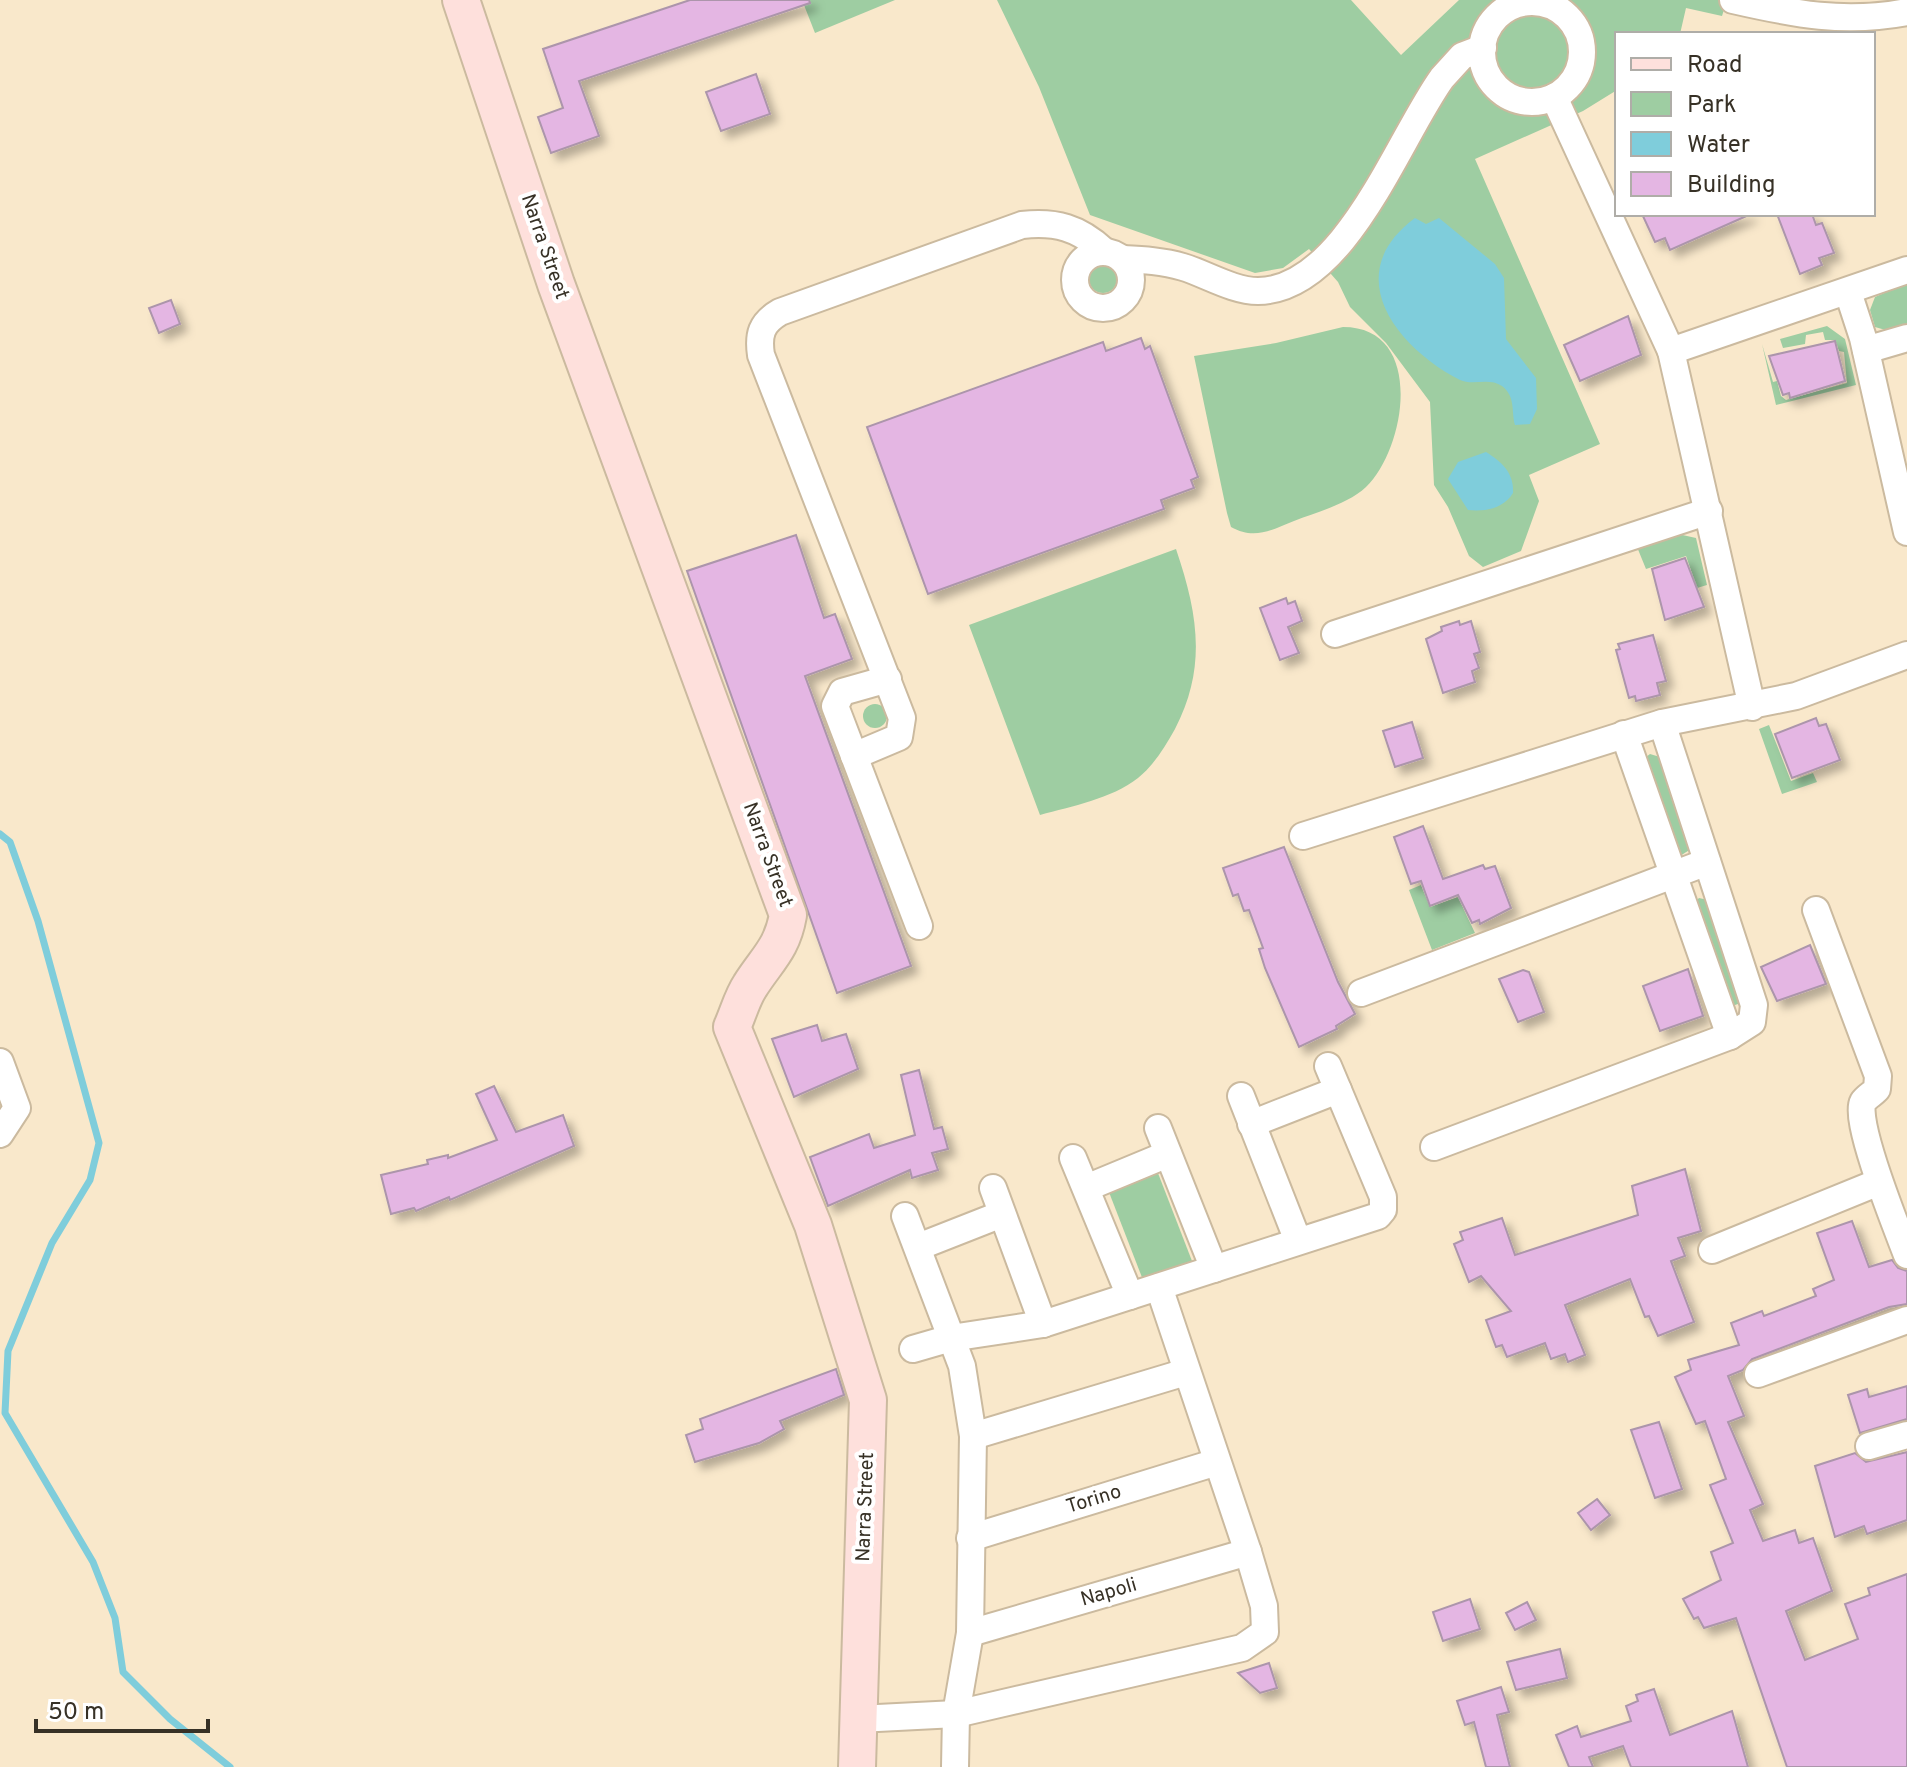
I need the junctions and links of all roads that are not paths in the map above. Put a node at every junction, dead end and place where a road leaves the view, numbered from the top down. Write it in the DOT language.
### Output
graph roads {
  1 [pos="461,0"];
  2 [pos="1733,0"];
  3 [pos="1561,4"];
  4 [pos="1503,5"];
  5 [pos="1907,12"];
  6 [pos="1483,48"];
  7 [pos="1554,97"];
  8 [pos="1907,270"];
  9 [pos="1848,292"];
  10 [pos="1907,338"];
  11 [pos="1866,350"];
  12 [pos="1671,351"];
  13 [pos="1709,511"];
  14 [pos="1907,532"];
  15 [pos="1335,634"];
  16 [pos="1907,655"];
  17 [pos="888,679"];
  18 [pos="1752,707"];
  19 [pos="1662,723"];
  20 [pos="1624,734"];
  21 [pos="854,756"];
  22 [pos="1303,836"];
  23 [pos="1707,862"];
  24 [pos="1673,875"];
  25 [pos="1816,910"];
  26 [pos="919,926"];
  27 [pos="1361,993"];
  28 [pos="1730,1036"];
  29 [pos="0,1062"];
  30 [pos="1328,1066"];
  31 [pos="1338,1090"];
  32 [pos="1241,1096"];
  33 [pos="1251,1124"];
  34 [pos="1158,1128"];
  35 [pos="0,1134"];
  36 [pos="1434,1147"];
  37 [pos="1168,1154"];
  38 [pos="1073,1158"];
  39 [pos="1879,1182"];
  40 [pos="993,1188"];
  41 [pos="1086,1188"];
  42 [pos="1002,1214"];
  43 [pos="905,1216"];
  44 [pos="1298,1241"];
  45 [pos="918,1247"];
  46 [pos="1712,1250"];
  47 [pos="1907,1255"];
  48 [pos="1214,1269"];
  49 [pos="1159,1287"];
  50 [pos="1130,1296"];
  51 [pos="1907,1320"];
  52 [pos="1043,1324"];
  53 [pos="951,1338"];
  54 [pos="913,1349"];
  55 [pos="1186,1372"];
  56 [pos="1758,1374"];
  57 [pos="1907,1435"];
  58 [pos="973,1436"];
  59 [pos="1869,1446"];
  60 [pos="1217,1462"];
  61 [pos="970,1538"];
  62 [pos="1248,1552"];
  63 [pos="970,1633"];
  64 [pos="956,1714"];
  65 [pos="858,1719"];
  66 [pos="857,1767"];
  67 [pos="955,1767"];
  1 -- 65 [label="street, Narra Street"];
  2 -- 5 [label="street"];
  3 -- 4 [label="street"];
  3 -- 7 [label="street"];
  4 -- 6 [label="street"];
  6 -- 7 [label="street"];
  6 -- 17 [label="street"];
  7 -- 12 [label="street"];
  8 -- 9 [label="street"];
  9 -- 11 [label="street"];
  9 -- 12 [label="street"];
  10 -- 11 [label="street"];
  11 -- 14 [label="street"];
  12 -- 13 [label="street"];
  13 -- 15 [label="street"];
  13 -- 18 [label="street"];
  16 -- 18 [label="street"];
  17 -- 21 [label="street"];
  17 -- 21 [label="street"];
  18 -- 19 [label="street"];
  19 -- 20 [label="street"];
  19 -- 23 [label="street"];
  20 -- 22 [label="street"];
  20 -- 24 [label="street"];
  21 -- 26 [label="street"];
  23 -- 24 [label="street"];
  23 -- 28 [label="street"];
  24 -- 27 [label="street"];
  24 -- 28 [label="street"];
  25 -- 39 [label="street"];
  28 -- 36 [label="street"];
  29 -- 35 [label="street"];
  30 -- 31 [label="street"];
  31 -- 33 [label="street"];
  31 -- 44 [label="street"];
  32 -- 33 [label="street"];
  33 -- 44 [label="street"];
  34 -- 37 [label="street"];
  37 -- 41 [label="street"];
  37 -- 48 [label="street"];
  38 -- 41 [label="street"];
  39 -- 46 [label="street"];
  39 -- 47 [label="street"];
  40 -- 42 [label="street"];
  41 -- 50 [label="street"];
  42 -- 45 [label="street"];
  42 -- 52 [label="street"];
  43 -- 45 [label="street"];
  44 -- 48 [label="street"];
  45 -- 53 [label="street"];
  48 -- 49 [label="street"];
  49 -- 50 [label="street"];
  49 -- 55 [label="street"];
  50 -- 52 [label="street"];
  51 -- 56 [label="street"];
  52 -- 53 [label="street"];
  53 -- 54 [label="street"];
  53 -- 58 [label="street"];
  55 -- 58 [label="street"];
  55 -- 60 [label="street"];
  57 -- 59 [label="street"];
  58 -- 61 [label="street"];
  60 -- 61 [label="street, Torino"];
  60 -- 62 [label="street"];
  61 -- 63 [label="street"];
  62 -- 63 [label="street, Napoli"];
  62 -- 64 [label="street"];
  63 -- 64 [label="street"];
  64 -- 65 [label="street"];
  64 -- 67 [label="street"];
  65 -- 66 [label="street, Narra Street"];
}
